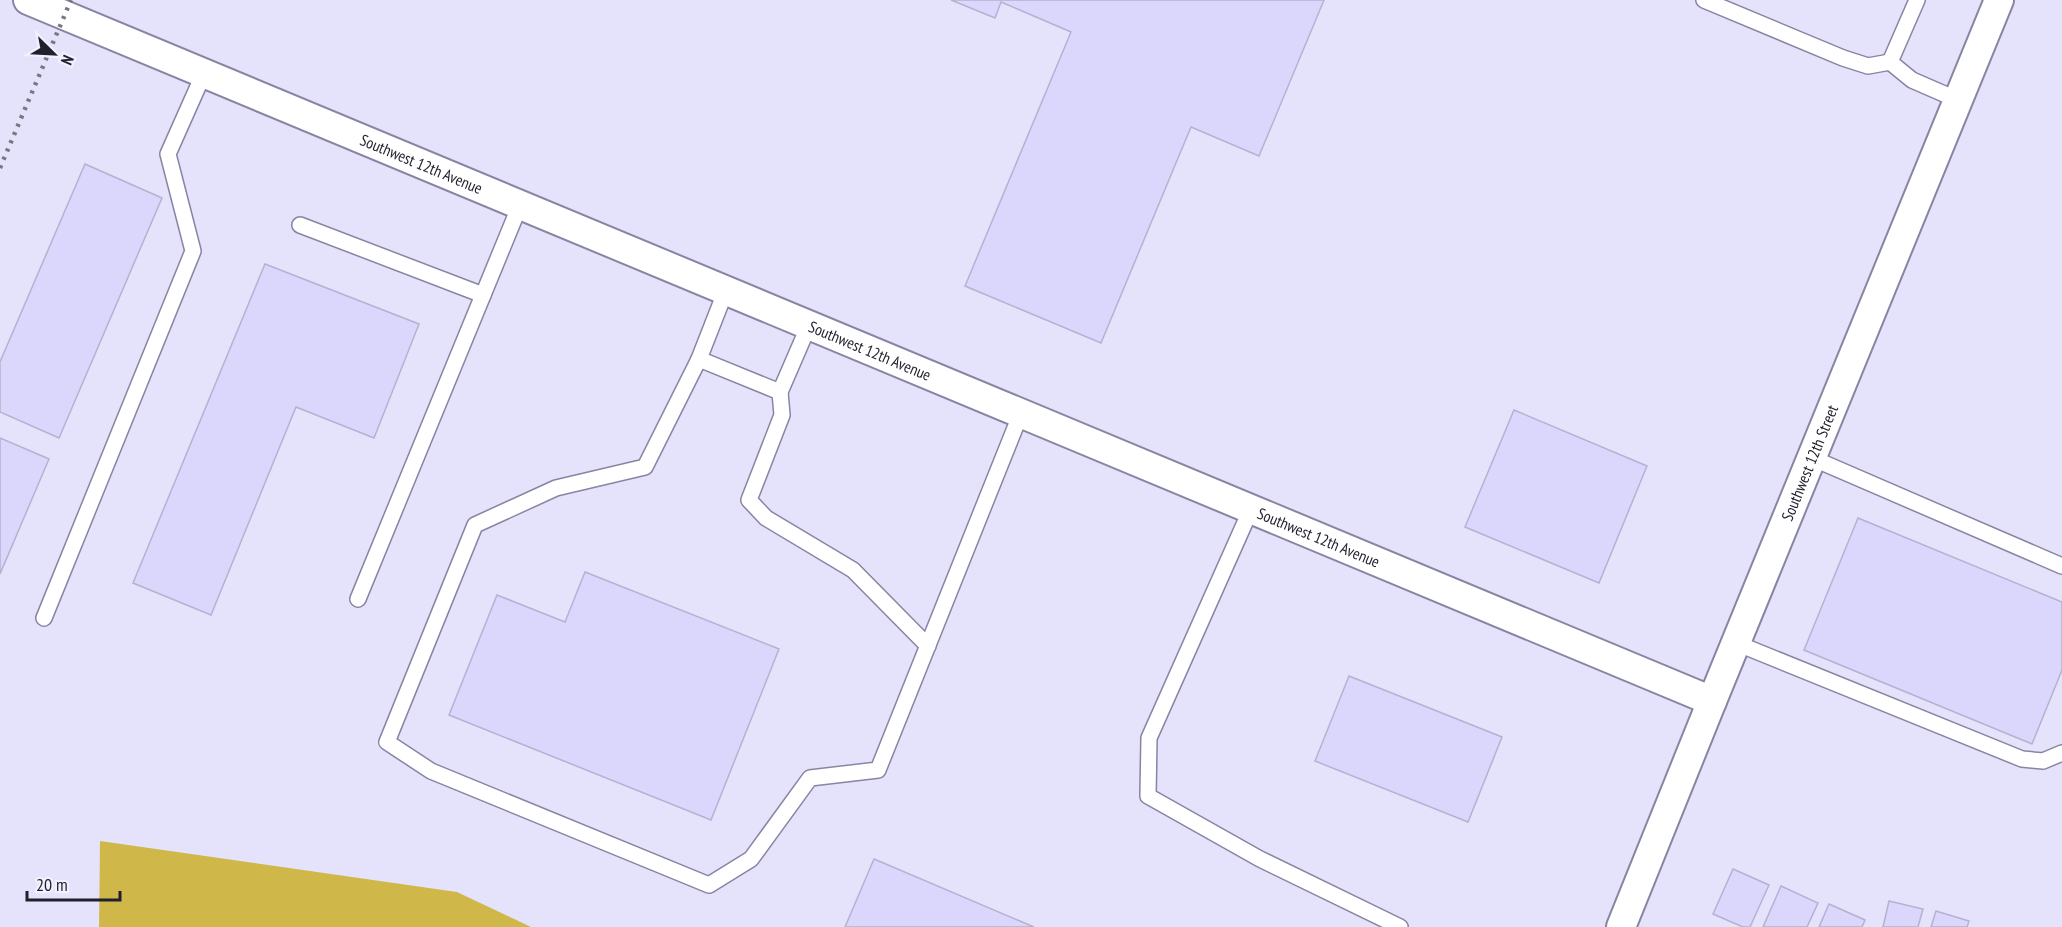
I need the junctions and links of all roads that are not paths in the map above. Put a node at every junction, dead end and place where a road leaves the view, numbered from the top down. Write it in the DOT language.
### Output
graph roads {
  1 [pos="28,0"];
  2 [pos="1704,0"];
  3 [pos="1917,0"];
  4 [pos="1999,0"];
  5 [pos="1890,62"];
  6 [pos="204,73"];
  7 [pos="1958,100"];
  8 [pos="520,205"];
  9 [pos="300,225"];
  10 [pos="726,290"];
  11 [pos="483,295"];
  12 [pos="809,325"];
  13 [pos="699,358"];
  14 [pos="780,392"];
  15 [pos="1021,413"];
  16 [pos="1812,458"];
  17 [pos="1251,509"];
  18 [pos="2062,566"];
  19 [pos="357,599"];
  20 [pos="44,618"];
  21 [pos="1736,643"];
  22 [pos="928,646"];
  23 [pos="1712,700"];
  24 [pos="2062,753"];
  25 [pos="1400,927"];
  26 [pos="1621,927"];
  1 -- 6 [label="street, Southwest 12th Avenue"];
  2 -- 5 [label="lane"];
  3 -- 5 [label="lane"];
  4 -- 7 [label="street, Southwest 12th Street"];
  5 -- 7 [label="lane"];
  6 -- 8 [label="street, Southwest 12th Avenue"];
  6 -- 20 [label="lane"];
  7 -- 16 [label="street, Southwest 12th Street"];
  8 -- 10 [label="street, Southwest 12th Avenue"];
  8 -- 11 [label="lane"];
  9 -- 11 [label="lane"];
  10 -- 12 [label="street, Southwest 12th Avenue"];
  10 -- 13 [label="lane"];
  11 -- 19 [label="lane"];
  12 -- 14 [label="lane"];
  12 -- 15 [label="street, Southwest 12th Avenue"];
  13 -- 14 [label="lane"];
  13 -- 22 [label="lane"];
  14 -- 22 [label="lane"];
  15 -- 17 [label="street, Southwest 12th Avenue"];
  15 -- 22 [label="lane"];
  16 -- 18 [label="lane"];
  16 -- 21 [label="street, Southwest 12th Street"];
  17 -- 23 [label="street, Southwest 12th Avenue"];
  17 -- 25 [label="lane"];
  21 -- 23 [label="street, Southwest 12th Street"];
  21 -- 24 [label="lane"];
  23 -- 26 [label="street, Southwest 12th Street"];
}
